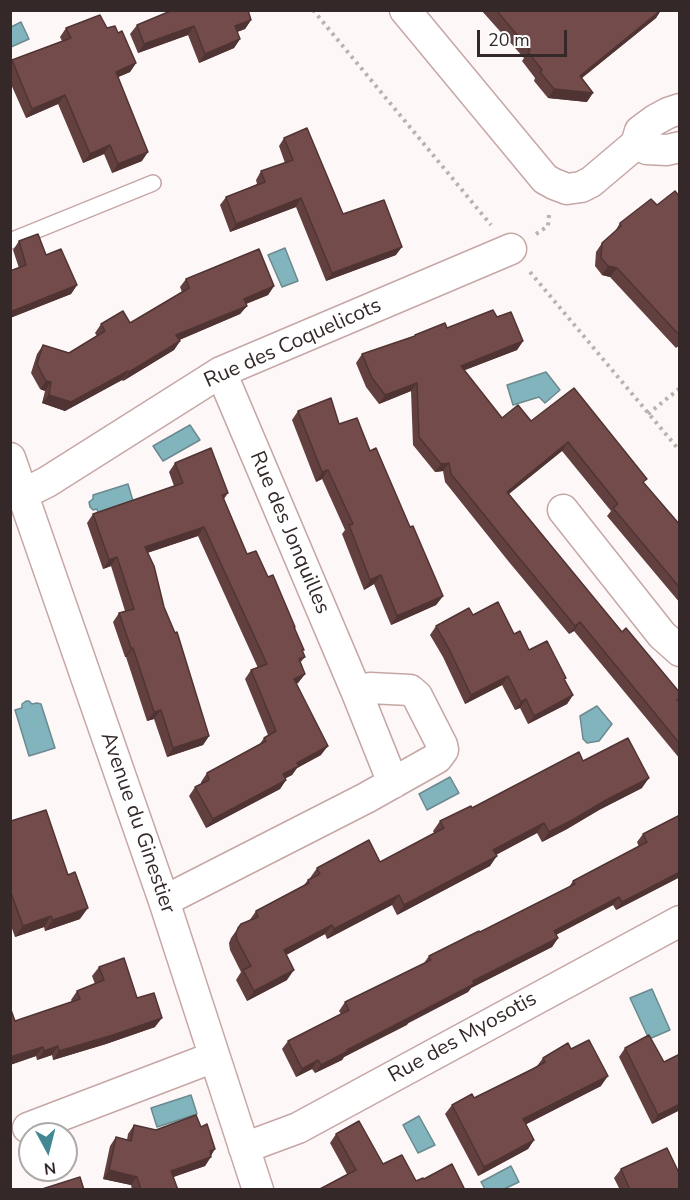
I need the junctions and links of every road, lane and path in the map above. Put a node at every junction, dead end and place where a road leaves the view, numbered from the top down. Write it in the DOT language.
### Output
graph roads {
  1 [pos="405,10"];
  2 [pos="680,109"];
  3 [pos="636,144"];
  4 [pos="680,147"];
  5 [pos="153,183"];
  6 [pos="554,184"];
  7 [pos="10,241"];
  8 [pos="511,249"];
  9 [pos="221,372"];
  10 [pos="680,388"];
  11 [pos="648,414"];
  12 [pos="10,458"];
  13 [pos="23,494"];
  14 [pos="563,510"];
  15 [pos="680,651"];
  16 [pos="357,693"];
  17 [pos="393,783"];
  18 [pos="164,902"];
  19 [pos="680,921"];
  20 [pos="214,1057"];
  21 [pos="44,1122"];
  22 [pos="244,1148"];
  23 [pos="258,1190"];
  1 -- 6 [label="street"];
  2 -- 3 [label="street"];
  3 -- 4 [label="street"];
  3 -- 6 [label="street"];
  5 -- 7 [label="lane"];
  6 -- 8 [label="path"];
  8 -- 9 [label="street, Rue des Coquelicots"];
  9 -- 13 [label="street, Rue des Coquelicots"];
  9 -- 16 [label="street, Rue des Jonquilles"];
  10 -- 11 [label="path"];
  12 -- 13 [label="street, Avenue du Ginestier"];
  13 -- 18 [label="street, Avenue du Ginestier"];
  14 -- 15 [label="street"];
  16 -- 17 [label="street, Rue des Jonquilles"];
  16 -- 17 [label="street"];
  17 -- 18 [label="street"];
  18 -- 20 [label="street, Avenue du Ginestier"];
  19 -- 22 [label="street, Rue des Myosotis"];
  20 -- 21 [label="street"];
  20 -- 22 [label="street, Avenue du Ginestier"];
  22 -- 23 [label="street, Avenue du Ginestier"];
}
